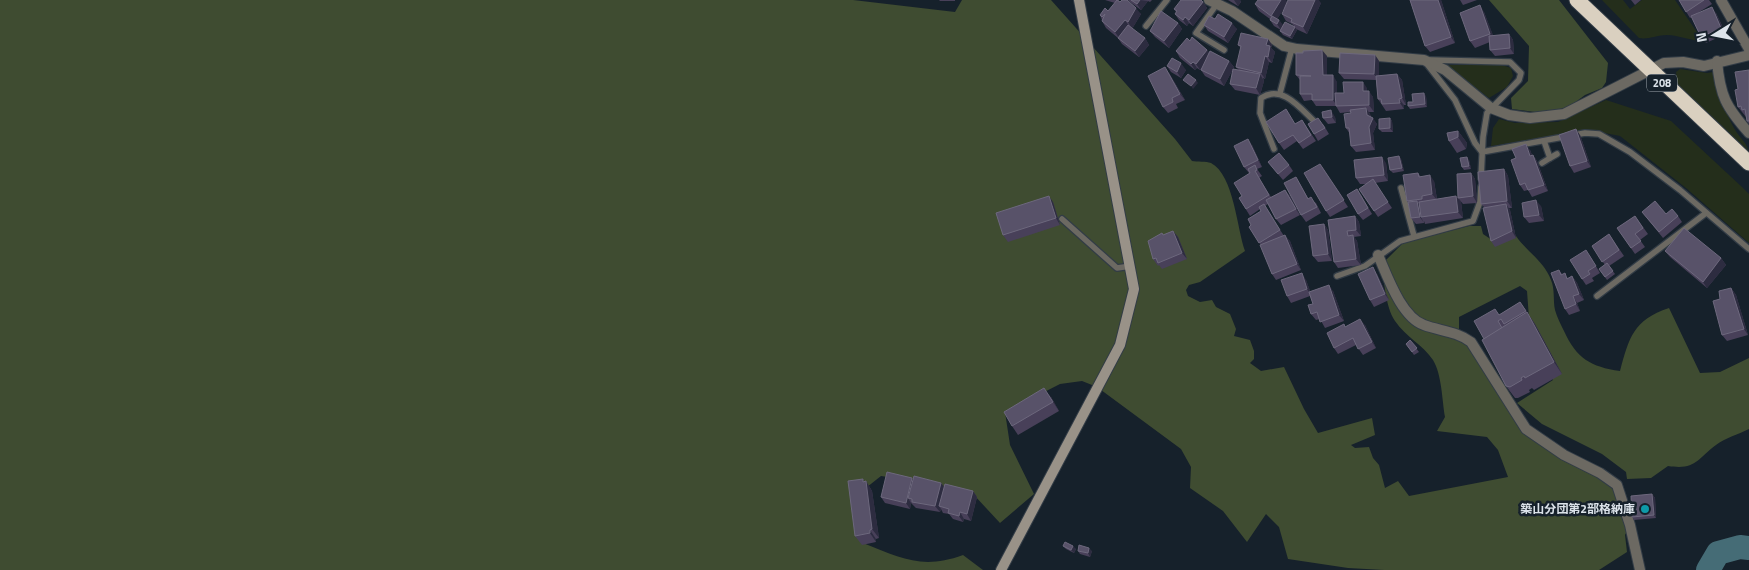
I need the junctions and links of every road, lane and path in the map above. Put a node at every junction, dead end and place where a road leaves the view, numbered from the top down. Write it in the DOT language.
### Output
graph roads {
  1 [pos="1079,0"];
  2 [pos="1167,0"];
  3 [pos="1577,0"];
  4 [pos="1721,0"];
  5 [pos="1213,2"];
  6 [pos="1146,26"];
  7 [pos="1292,48"];
  8 [pos="1749,49"];
  9 [pos="1224,50"];
  10 [pos="1749,55"];
  11 [pos="1424,60"];
  12 [pos="1717,61"];
  13 [pos="1650,72"];
  14 [pos="1280,94"];
  15 [pos="1491,108"];
  16 [pos="1315,122"];
  17 [pos="1749,133"];
  18 [pos="1544,141"];
  19 [pos="1274,149"];
  20 [pos="1482,152"];
  21 [pos="1557,154"];
  22 [pos="1550,158"];
  23 [pos="1542,163"];
  24 [pos="1749,163"];
  25 [pos="1401,188"];
  26 [pos="1706,213"];
  27 [pos="1062,218"];
  28 [pos="1414,236"];
  29 [pos="1749,249"];
  30 [pos="1378,255"];
  31 [pos="1131,266"];
  32 [pos="1337,276"];
  33 [pos="1597,296"];
  34 [pos="1001,570"];
  35 [pos="1640,570"];
  1 -- 31 [label="street"];
  2 -- 6 [label="lane"];
  3 -- 13 [label="highway, 208"];
  4 -- 8 [label="street"];
  5 -- 7 [label="street"];
  5 -- 9 [label="lane"];
  7 -- 11 [label="street"];
  7 -- 14 [label="lane"];
  10 -- 12 [label="street"];
  11 -- 15 [label="street"];
  11 -- 15 [label="lane"];
  11 -- 20 [label="lane"];
  12 -- 13 [label="street"];
  12 -- 17 [label="street"];
  13 -- 15 [label="street"];
  13 -- 24 [label="highway, 208"];
  14 -- 16 [label="lane"];
  14 -- 19 [label="lane"];
  15 -- 20 [label="lane"];
  18 -- 20 [label="lane"];
  18 -- 22 [label="lane"];
  18 -- 26 [label="lane"];
  20 -- 28 [label="lane"];
  21 -- 22 [label="lane"];
  22 -- 23 [label="lane"];
  25 -- 28 [label="lane"];
  26 -- 29 [label="lane"];
  26 -- 33 [label="lane"];
  27 -- 31 [label="lane"];
  28 -- 30 [label="lane"];
  30 -- 32 [label="lane"];
  30 -- 35 [label="street"];
  31 -- 34 [label="street"];
}
